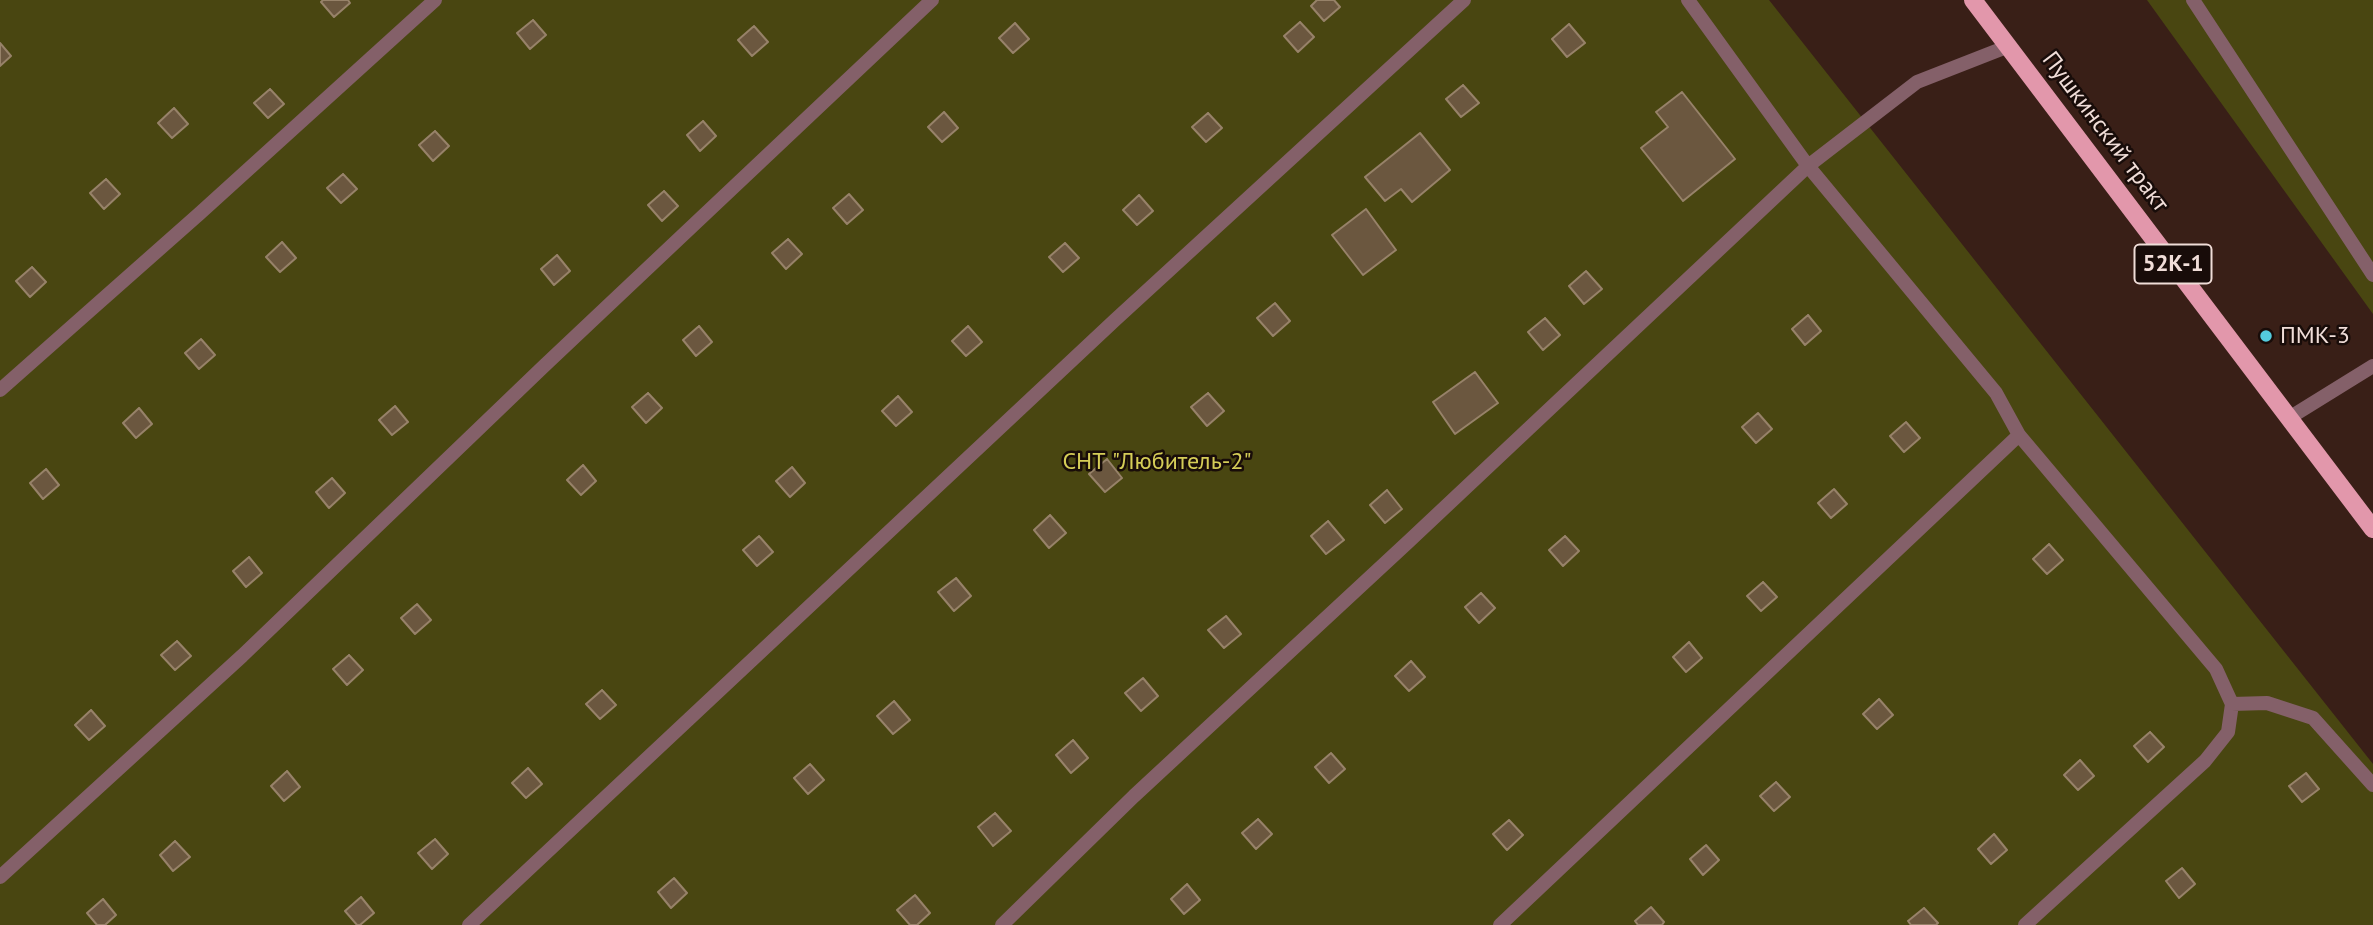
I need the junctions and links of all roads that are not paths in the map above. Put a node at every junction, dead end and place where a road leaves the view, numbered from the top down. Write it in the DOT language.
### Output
graph roads {
  1 [pos="435,0"];
  2 [pos="932,0"];
  3 [pos="1464,0"];
  4 [pos="1688,0"];
  5 [pos="1973,0"];
  6 [pos="2193,0"];
  7 [pos="2009,46"];
  8 [pos="1808,166"];
  9 [pos="2373,275"];
  10 [pos="2371,365"];
  11 [pos="0,390"];
  12 [pos="2289,418"];
  13 [pos="2019,435"];
  14 [pos="2373,529"];
  15 [pos="2232,704"];
  16 [pos="2373,785"];
  17 [pos="0,877"];
  18 [pos="469,925"];
  19 [pos="1002,925"];
  20 [pos="1500,925"];
  21 [pos="2025,925"];
  1 -- 11 [label="lane"];
  2 -- 17 [label="lane"];
  3 -- 18 [label="lane"];
  4 -- 8 [label="lane"];
  5 -- 7 [label="main road, Пушкинский тракт / 52К-1"];
  6 -- 9 [label="lane"];
  7 -- 8 [label="lane"];
  7 -- 12 [label="main road, Пушкинский тракт / 52К-1"];
  8 -- 13 [label="lane"];
  8 -- 19 [label="lane"];
  10 -- 12 [label="lane"];
  12 -- 14 [label="main road, Пушкинский тракт / 52К-1"];
  13 -- 15 [label="lane"];
  13 -- 20 [label="lane"];
  15 -- 16 [label="lane"];
  15 -- 21 [label="lane"];
}
